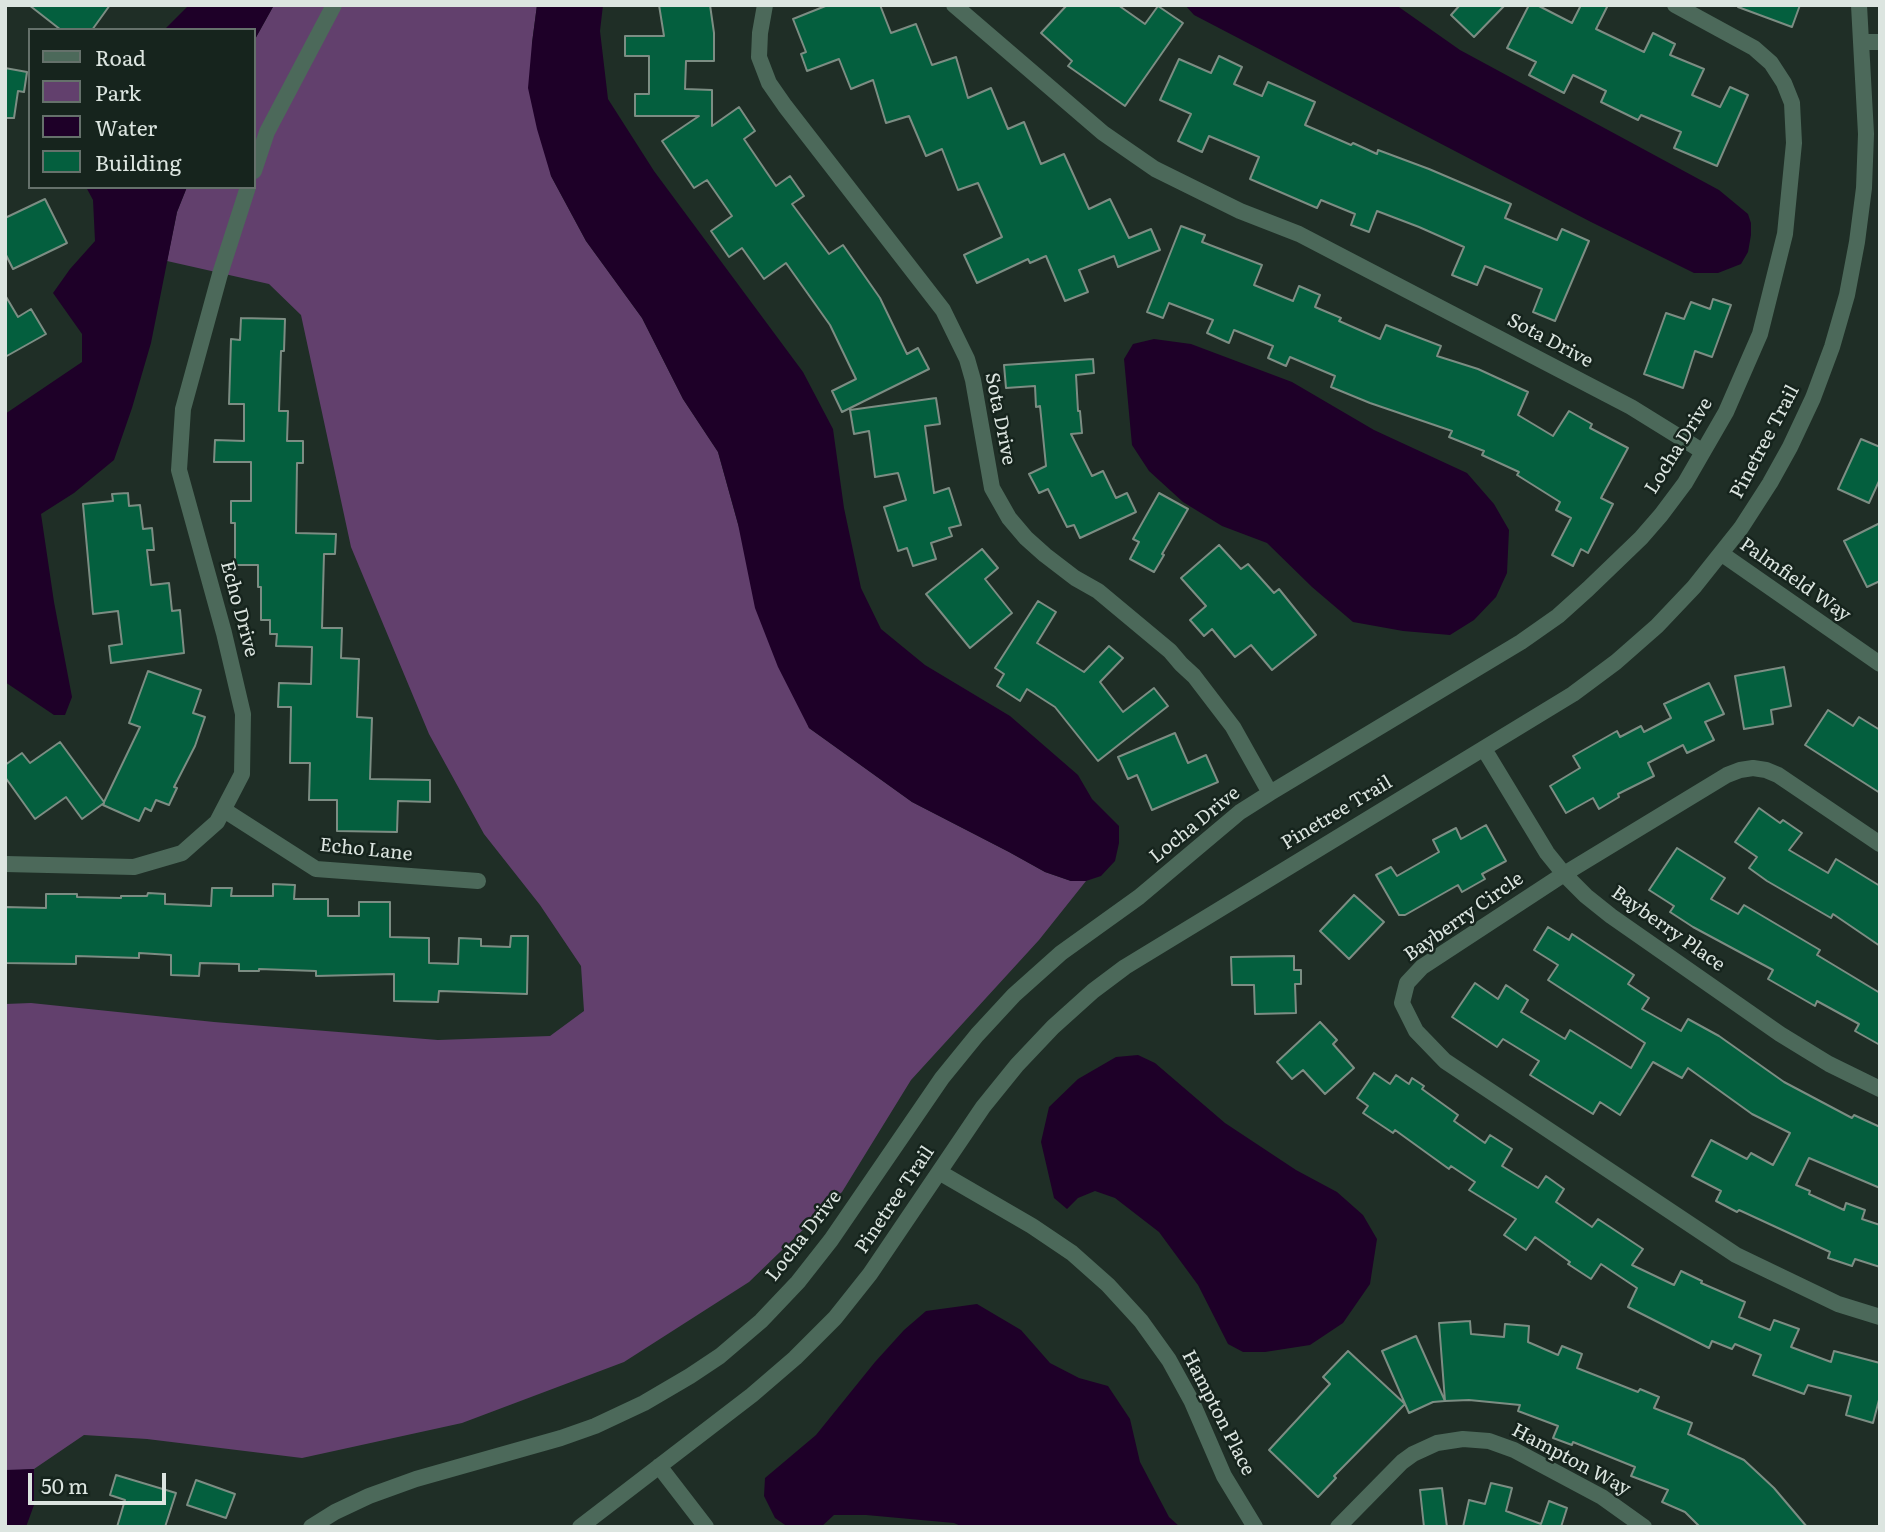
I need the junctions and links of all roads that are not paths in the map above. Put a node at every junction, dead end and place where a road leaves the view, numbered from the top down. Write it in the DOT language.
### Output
graph roads {
  1 [pos="334,5"];
  2 [pos="765,5"];
  3 [pos="954,5"];
  4 [pos="1675,5"];
  5 [pos="1859,5"];
  6 [pos="1861,42"];
  7 [pos="1880,42"];
  8 [pos="256,165"];
  9 [pos="247,189"];
  10 [pos="1703,451"];
  11 [pos="1721,554"];
  12 [pos="1880,664"];
  13 [pos="1484,749"];
  14 [pos="1270,793"];
  15 [pos="224,810"];
  16 [pos="1880,844"];
  17 [pos="5,864"];
  18 [pos="1564,874"];
  19 [pos="478,881"];
  20 [pos="1880,1089"];
  21 [pos="939,1172"];
  22 [pos="1880,1317"];
  23 [pos="659,1466"];
  24 [pos="311,1527"];
  25 [pos="580,1527"];
  26 [pos="706,1527"];
  27 [pos="1255,1527"];
  28 [pos="1338,1527"];
  29 [pos="1644,1527"];
  1 -- 8 [label="street"];
  2 -- 14 [label="street, Sota Drive"];
  3 -- 10 [label="street, Sota Drive"];
  4 -- 10 [label="street, Locha Drive"];
  5 -- 6 [label="street, Pinetree Trail"];
  6 -- 7 [label="street"];
  6 -- 11 [label="street, Pinetree Trail"];
  9 -- 15 [label="street, Echo Drive"];
  10 -- 14 [label="street, Locha Drive"];
  11 -- 12 [label="street, Palmfield Way"];
  11 -- 13 [label="street, Pinetree Trail"];
  13 -- 18 [label="street, Bayberry Place"];
  13 -- 21 [label="street, Pinetree Trail"];
  14 -- 24 [label="street, Locha Drive"];
  15 -- 17 [label="street, Echo Drive"];
  15 -- 19 [label="street, Echo Lane"];
  16 -- 18 [label="street, Bayberry Circle"];
  18 -- 20 [label="street, Bayberry Place"];
  18 -- 22 [label="street, Bayberry Circle"];
  21 -- 23 [label="street, Pinetree Trail"];
  21 -- 27 [label="street, Hampton Place"];
  23 -- 25 [label="street, Pinetree Trail"];
  23 -- 26 [label="street"];
  28 -- 29 [label="street, Hampton Way"];
}
